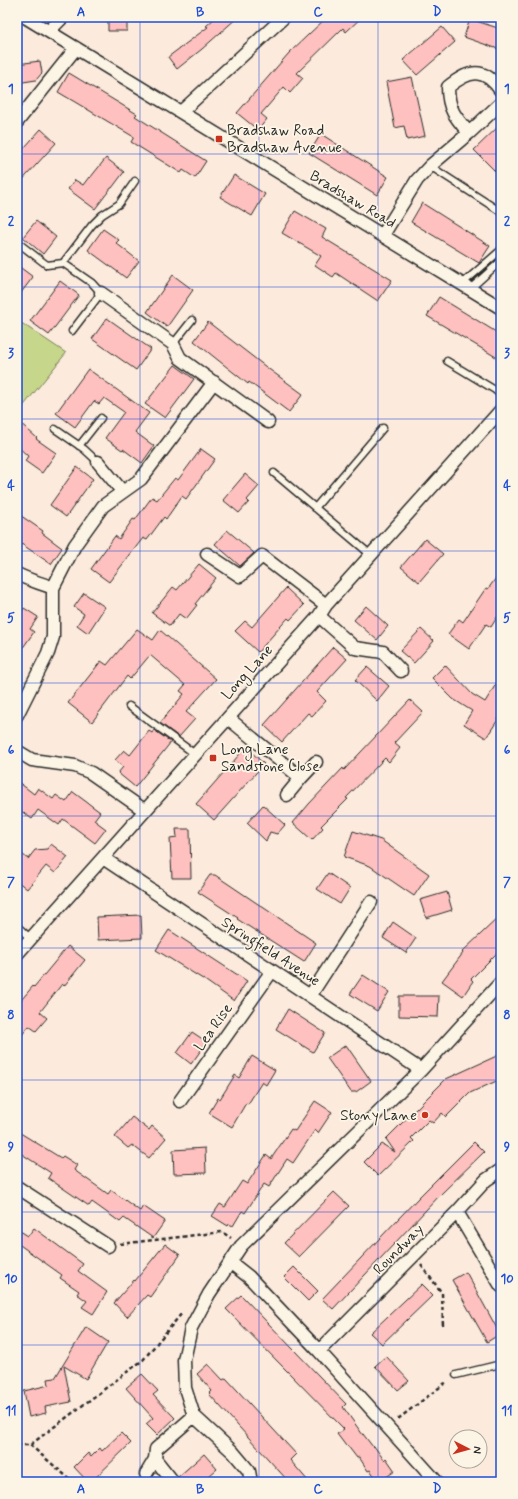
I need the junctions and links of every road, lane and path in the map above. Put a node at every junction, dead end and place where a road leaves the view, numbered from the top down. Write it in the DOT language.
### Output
graph roads {
  1 [pos="25,17"];
  2 [pos="63,17"];
  3 [pos="284,17"];
  4 [pos="49,31"];
  5 [pos="76,48"];
  6 [pos="501,90"];
  7 [pos="501,103"];
  8 [pos="181,112"];
  9 [pos="17,122"];
  10 [pos="470,133"];
  11 [pos="430,166"];
  12 [pos="135,181"];
  13 [pos="501,212"];
  14 [pos="383,236"];
  15 [pos="17,242"];
  16 [pos="501,250"];
  17 [pos="501,261"];
  18 [pos="63,263"];
  19 [pos="466,287"];
  20 [pos="101,292"];
  21 [pos="501,308"];
  22 [pos="192,320"];
  23 [pos="72,331"];
  24 [pos="174,344"];
  25 [pos="447,361"];
  26 [pos="214,382"];
  27 [pos="501,395"];
  28 [pos="501,410"];
  29 [pos="101,418"];
  30 [pos="268,422"];
  31 [pos="384,428"];
  32 [pos="55,429"];
  33 [pos="78,446"];
  34 [pos="98,462"];
  35 [pos="274,473"];
  36 [pos="122,491"];
  37 [pos="315,508"];
  38 [pos="207,554"];
  39 [pos="371,555"];
  40 [pos="17,574"];
  41 [pos="53,588"];
  42 [pos="326,605"];
  43 [pos="320,616"];
  44 [pos="401,671"];
  45 [pos="129,706"];
  46 [pos="17,715"];
  47 [pos="228,718"];
  48 [pos="17,751"];
  49 [pos="195,754"];
  50 [pos="316,762"];
  51 [pos="301,778"];
  52 [pos="287,795"];
  53 [pos="144,810"];
  54 [pos="104,858"];
  55 [pos="371,902"];
  56 [pos="17,926"];
  57 [pos="31,939"];
  58 [pos="17,954"];
  59 [pos="272,971"];
  60 [pos="501,982"];
  61 [pos="310,996"];
  62 [pos="421,1070"];
  63 [pos="180,1101"];
  64 [pos="501,1170"];
  65 [pos="17,1188"];
  66 [pos="457,1212"];
  67 [pos="108,1246"];
  68 [pos="241,1246"];
  69 [pos="414,1255"];
  70 [pos="230,1262"];
  71 [pos="501,1286"];
  72 [pos="185,1309"];
  73 [pos="443,1327"];
  74 [pos="318,1351"];
  75 [pos="501,1364"];
  76 [pos="456,1375"];
  77 [pos="194,1416"];
  78 [pos="388,1427"];
  79 [pos="17,1445"];
  80 [pos="30,1445"];
  81 [pos="155,1459"];
  82 [pos="146,1474"];
  83 [pos="171,1479"];
  84 [pos="73,1482"];
  85 [pos="251,1482"];
  86 [pos="437,1482"];
  1 -- 4 [label="street, Bradshaw Road"];
  2 -- 4 [label="street"];
  3 -- 8 [label="street"];
  4 -- 5 [label="street, Bradshaw Road"];
  5 -- 8 [label="street, Bradshaw Road"];
  5 -- 9 [label="street"];
  6 -- 10 [label="street"];
  7 -- 10 [label="street"];
  8 -- 14 [label="street, Bradshaw Road"];
  10 -- 11 [label="street"];
  11 -- 13 [label="lane"];
  11 -- 14 [label="street"];
  12 -- 18 [label="lane"];
  14 -- 19 [label="street, Bradshaw Road"];
  15 -- 18 [label="lane"];
  16 -- 19 [label="lane"];
  17 -- 19 [label="lane"];
  18 -- 20 [label="lane"];
  19 -- 21 [label="street, Bradshaw Road"];
  20 -- 23 [label="lane"];
  20 -- 24 [label="street"];
  22 -- 24 [label="lane"];
  24 -- 26 [label="street"];
  25 -- 27 [label="lane"];
  26 -- 30 [label="street"];
  26 -- 36 [label="street"];
  28 -- 39 [label="street, Long Lane"];
  29 -- 33 [label="lane"];
  31 -- 37 [label="lane"];
  32 -- 33 [label="lane"];
  33 -- 34 [label="lane"];
  34 -- 36 [label="street"];
  35 -- 37 [label="lane"];
  36 -- 41 [label="street"];
  37 -- 39 [label="lane"];
  38 -- 42 [label="street"];
  39 -- 42 [label="street, Long Lane"];
  40 -- 41 [label="street"];
  41 -- 46 [label="street"];
  42 -- 43 [label="street, Long Lane"];
  43 -- 44 [label="street"];
  43 -- 47 [label="street, Long Lane"];
  45 -- 49 [label="lane"];
  47 -- 49 [label="street, Long Lane"];
  47 -- 51 [label="street"];
  48 -- 53 [label="street"];
  49 -- 53 [label="street, Long Lane"];
  50 -- 51 [label="street"];
  51 -- 52 [label="street"];
  53 -- 54 [label="street, Long Lane"];
  54 -- 57 [label="street, Long Lane"];
  54 -- 59 [label="street, Springfield Avenue"];
  55 -- 61 [label="street"];
  56 -- 57 [label="lane"];
  57 -- 58 [label="street, Long Lane"];
  59 -- 61 [label="street, Springfield Avenue"];
  59 -- 63 [label="street, Lea Rise"];
  60 -- 62 [label="street"];
  61 -- 62 [label="street, Springfield Avenue"];
  62 -- 68 [label="street"];
  64 -- 66 [label="street, Roundway"];
  65 -- 67 [label="street"];
  66 -- 69 [label="street, Roundway"];
  66 -- 71 [label="street"];
  67 -- 68 [label="path"];
  68 -- 70 [label="street"];
  69 -- 73 [label="path"];
  69 -- 74 [label="street, Roundway"];
  70 -- 74 [label="street"];
  70 -- 77 [label="street"];
  72 -- 80 [label="path"];
  74 -- 78 [label="street"];
  75 -- 76 [label="lane"];
  76 -- 78 [label="path"];
  77 -- 81 [label="street"];
  77 -- 85 [label="street"];
  78 -- 86 [label="street"];
  79 -- 80 [label="path"];
  80 -- 84 [label="path"];
  81 -- 82 [label="street"];
  81 -- 83 [label="street"];
}
